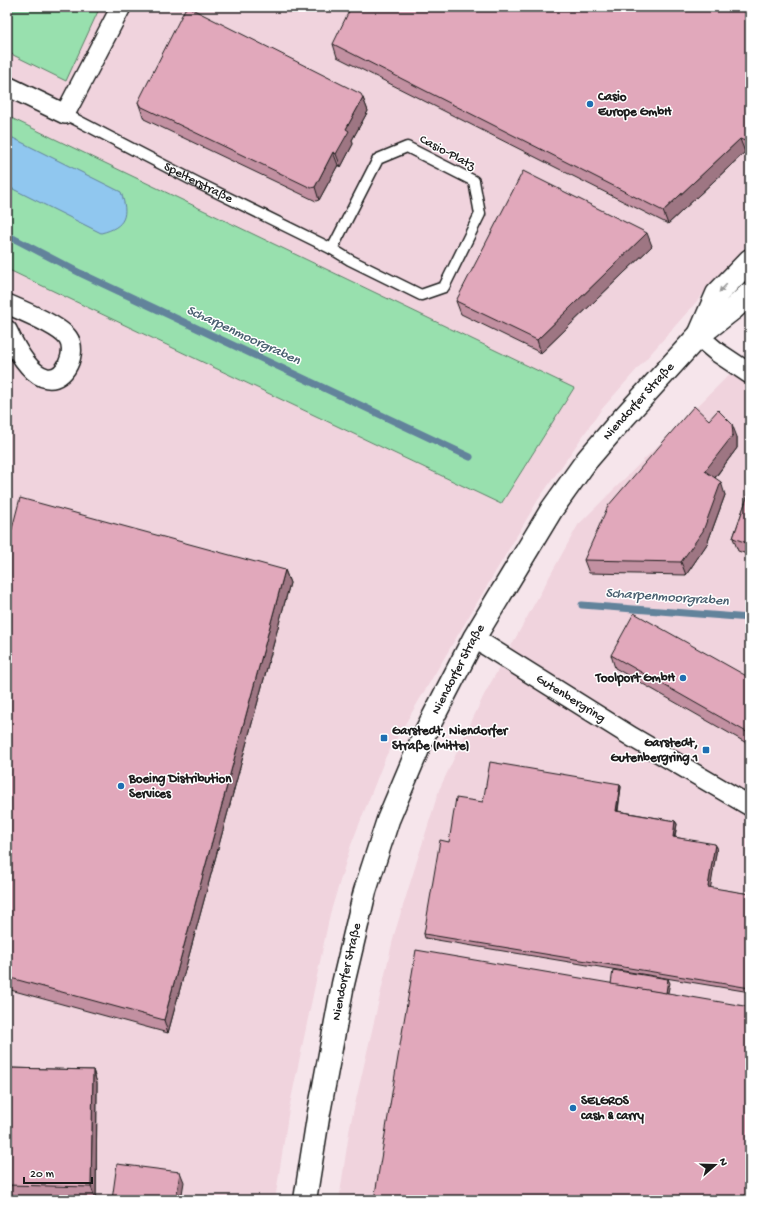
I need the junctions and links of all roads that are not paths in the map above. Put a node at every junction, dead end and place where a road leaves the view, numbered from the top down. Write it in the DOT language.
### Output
graph roads {
  1 [pos="121,7"];
  2 [pos="7,86"];
  3 [pos="65,114"];
  4 [pos="332,249"];
  5 [pos="750,260"];
  6 [pos="750,292"];
  7 [pos="7,304"];
  8 [pos="7,330"];
  9 [pos="698,336"];
  10 [pos="750,374"];
  11 [pos="474,638"];
  12 [pos="750,806"];
  13 [pos="305,1200"];
  1 -- 3 [label="street"];
  2 -- 3 [label="street, Spelterstraße"];
  3 -- 4 [label="lane, Spelterstraße"];
  4 -- 4 [label="lane, Casio-Platz"];
  5 -- 9 [label="main road, Niendorfer Straße, one-way"];
  6 -- 9 [label="main road, Niendorfer Straße"];
  7 -- 8 [label="street"];
  9 -- 10 [label="street"];
  9 -- 11 [label="main road, Niendorfer Straße"];
  11 -- 12 [label="street, Gutenbergring"];
  11 -- 13 [label="main road, Niendorfer Straße"];
}
